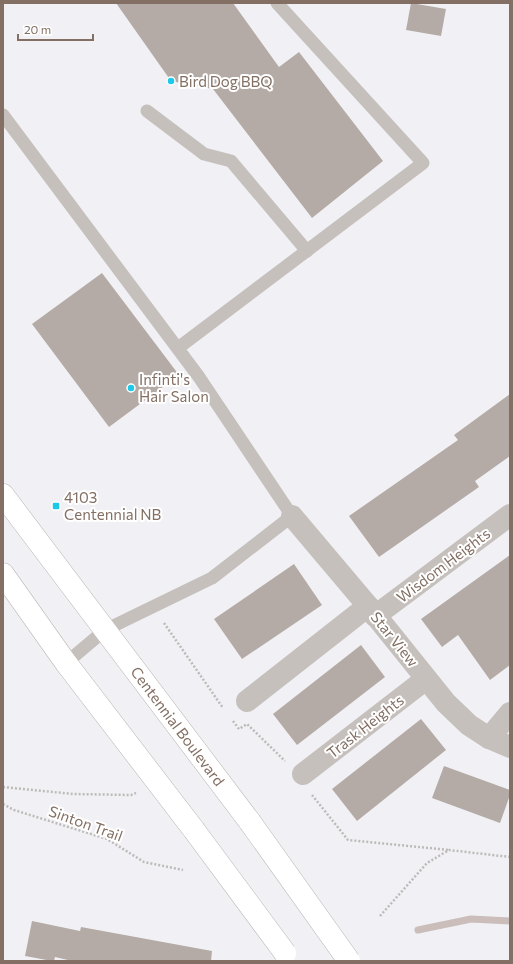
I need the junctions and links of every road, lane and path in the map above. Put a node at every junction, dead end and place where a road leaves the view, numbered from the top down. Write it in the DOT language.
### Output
graph roads {
  1 [pos="277,3"];
  2 [pos="147,111"];
  3 [pos="3,116"];
  4 [pos="307,251"];
  5 [pos="178,348"];
  6 [pos="3,495"];
  7 [pos="510,515"];
  8 [pos="292,516"];
  9 [pos="3,574"];
  10 [pos="153,607"];
  11 [pos="372,611"];
  12 [pos="105,630"];
  13 [pos="66,663"];
  14 [pos="426,679"];
  15 [pos="247,701"];
  16 [pos="225,710"];
  17 [pos="510,713"];
  18 [pos="230,716"];
  19 [pos="489,738"];
  20 [pos="510,747"];
  21 [pos="300,777"];
  22 [pos="158,783"];
  23 [pos="3,787"];
  24 [pos="3,804"];
  25 [pos="449,850"];
  26 [pos="510,857"];
  27 [pos="183,870"];
  28 [pos="380,916"];
  29 [pos="288,957"];
  30 [pos="349,961"];
  1 -- 4 [label="lane"];
  2 -- 4 [label="lane"];
  3 -- 5 [label="lane"];
  4 -- 5 [label="lane"];
  5 -- 8 [label="lane"];
  6 -- 12 [label="main road, Centennial Boulevard"];
  7 -- 11 [label="street, Wisdom Heights"];
  8 -- 10 [label="lane"];
  8 -- 11 [label="street, Star View"];
  9 -- 13 [label="main road"];
  10 -- 12 [label="lane"];
  10 -- 16 [label="path"];
  11 -- 14 [label="street, Star View"];
  11 -- 15 [label="street, Wisdom Heights"];
  12 -- 13 [label="lane"];
  12 -- 30 [label="main road, Centennial Boulevard, bridge"];
  13 -- 22 [label="main road"];
  14 -- 19 [label="street, Star View"];
  14 -- 21 [label="street, Trask Heights"];
  17 -- 19 [label="street"];
  18 -- 21 [label="path"];
  19 -- 20 [label="street, Star View"];
  21 -- 25 [label="path"];
  22 -- 23 [label="path"];
  22 -- 29 [label="main road, bridge"];
  24 -- 27 [label="path, Sinton Trail"];
  25 -- 26 [label="path"];
  25 -- 28 [label="path"];
}
